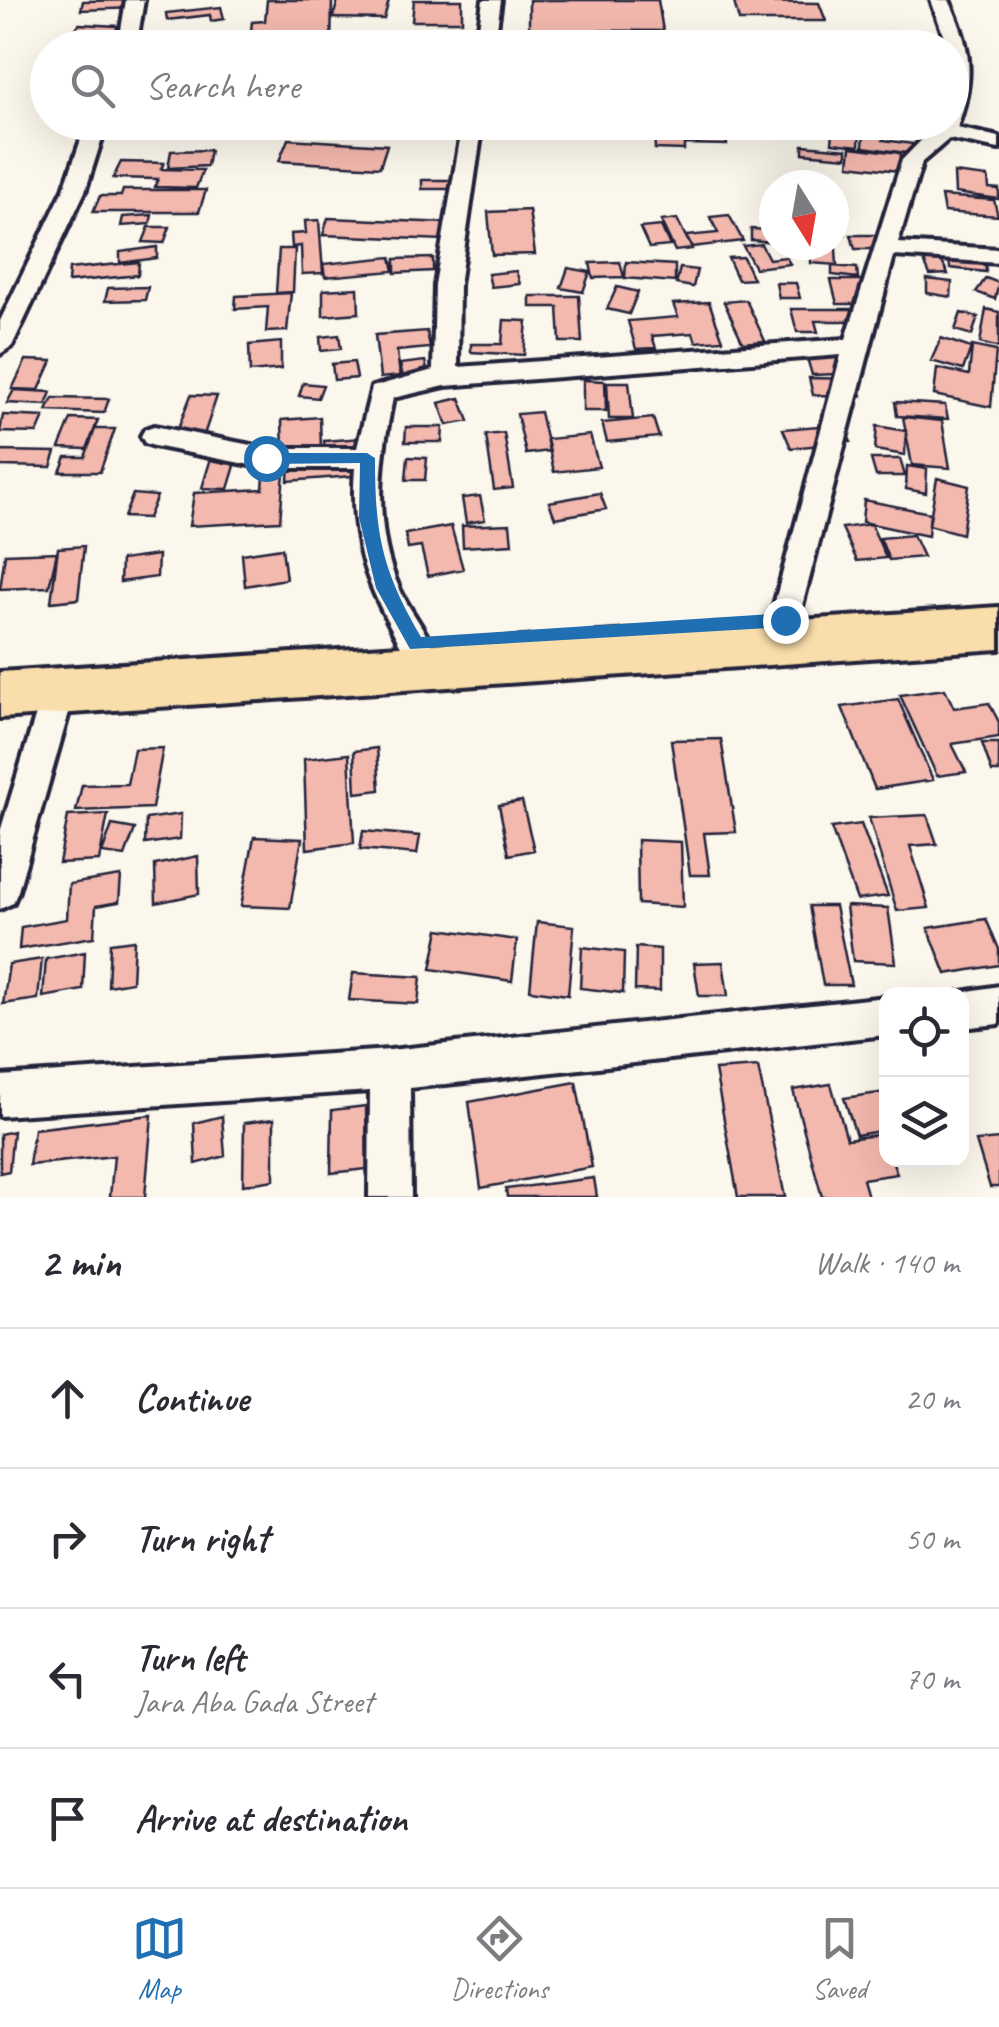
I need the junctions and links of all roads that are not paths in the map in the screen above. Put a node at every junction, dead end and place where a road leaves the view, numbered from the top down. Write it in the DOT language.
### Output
graph roads {
  1 [pos="135,0"];
  2 [pos="492,0"];
  3 [pos="940,0"];
  4 [pos="130,30"];
  5 [pos="488,30"];
  6 [pos="954,30"];
  7 [pos="969,132"];
  8 [pos="91,140"];
  9 [pos="470,140"];
  10 [pos="932,140"];
  11 [pos="999,144"];
  12 [pos="885,250"];
  13 [pos="999,256"];
  14 [pos="0,346"];
  15 [pos="856,346"];
  16 [pos="445,377"];
  17 [pos="154,436"];
  18 [pos="367,458"];
  19 [pos="999,604"];
  20 [pos="785,620"];
  21 [pos="999,628"];
  22 [pos="416,644"];
  23 [pos="0,663"];
  24 [pos="59,691"];
  25 [pos="0,695"];
  26 [pos="0,891"];
  27 [pos="999,1006"];
  28 [pos="969,1008"];
  29 [pos="879,1017"];
  30 [pos="390,1070"];
  31 [pos="0,1096"];
  32 [pos="390,1197"];
  1 -- 4 [label="street"];
  2 -- 5 [label="street"];
  3 -- 6 [label="street"];
  7 -- 11 [label="street"];
  8 -- 14 [label="street"];
  9 -- 16 [label="street"];
  10 -- 12 [label="street"];
  12 -- 13 [label="street"];
  12 -- 15 [label="street"];
  15 -- 16 [label="street"];
  15 -- 20 [label="street"];
  16 -- 18 [label="street"];
  17 -- 18 [label="street"];
  18 -- 22 [label="street"];
  19 -- 20 [label="main road"];
  20 -- 22 [label="main road"];
  21 -- 24 [label="main road"];
  22 -- 23 [label="main road"];
  24 -- 25 [label="main road"];
  24 -- 26 [label="street"];
  27 -- 28 [label="street"];
  29 -- 30 [label="street"];
  30 -- 31 [label="street"];
  30 -- 32 [label="street"];
}
